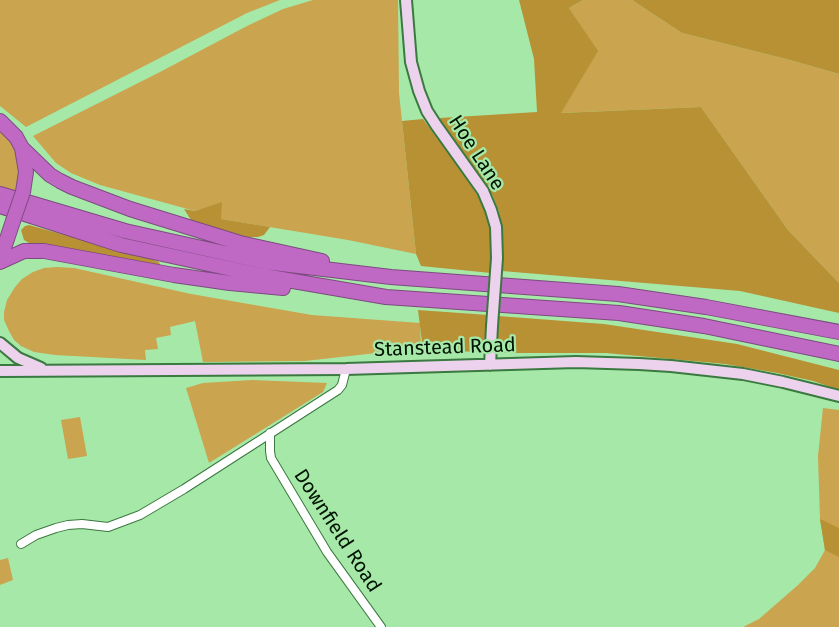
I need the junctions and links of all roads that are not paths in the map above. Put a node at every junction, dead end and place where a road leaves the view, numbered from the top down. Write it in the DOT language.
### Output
graph roads {
  1 [pos="406,0"];
  2 [pos="0,121"];
  3 [pos="22,148"];
  4 [pos="0,194"];
  5 [pos="0,206"];
  6 [pos="0,261"];
  7 [pos="391,277"];
  8 [pos="386,297"];
  9 [pos="839,332"];
  10 [pos="0,342"];
  11 [pos="839,354"];
  12 [pos="490,365"];
  13 [pos="346,369"];
  14 [pos="0,371"];
  15 [pos="50,371"];
  16 [pos="839,396"];
  17 [pos="270,433"];
  18 [pos="255,443"];
  19 [pos="270,451"];
  20 [pos="21,544"];
  21 [pos="381,627"];
  1 -- 12 [label="main road, Hoe Lane, bridge"];
  2 -- 3 [label="highway"];
  3 -- 6 [label="highway, bridge"];
  3 -- 7 [label="highway"];
  4 -- 7 [label="highway"];
  5 -- 8 [label="highway"];
  6 -- 8 [label="highway"];
  7 -- 9 [label="highway"];
  8 -- 11 [label="highway"];
  10 -- 15 [label="main road, Stanstead Road"];
  12 -- 13 [label="main road, Stanstead Road"];
  12 -- 16 [label="main road, Stanstead Road"];
  13 -- 15 [label="main road, Stanstead Road"];
  13 -- 17 [label="street"];
  14 -- 15 [label="main road, Stanstead Road"];
  17 -- 18 [label="street"];
  17 -- 19 [label="street, Downfield Road"];
  18 -- 19 [label="street"];
  18 -- 20 [label="street"];
  19 -- 21 [label="street, Downfield Road"];
}
